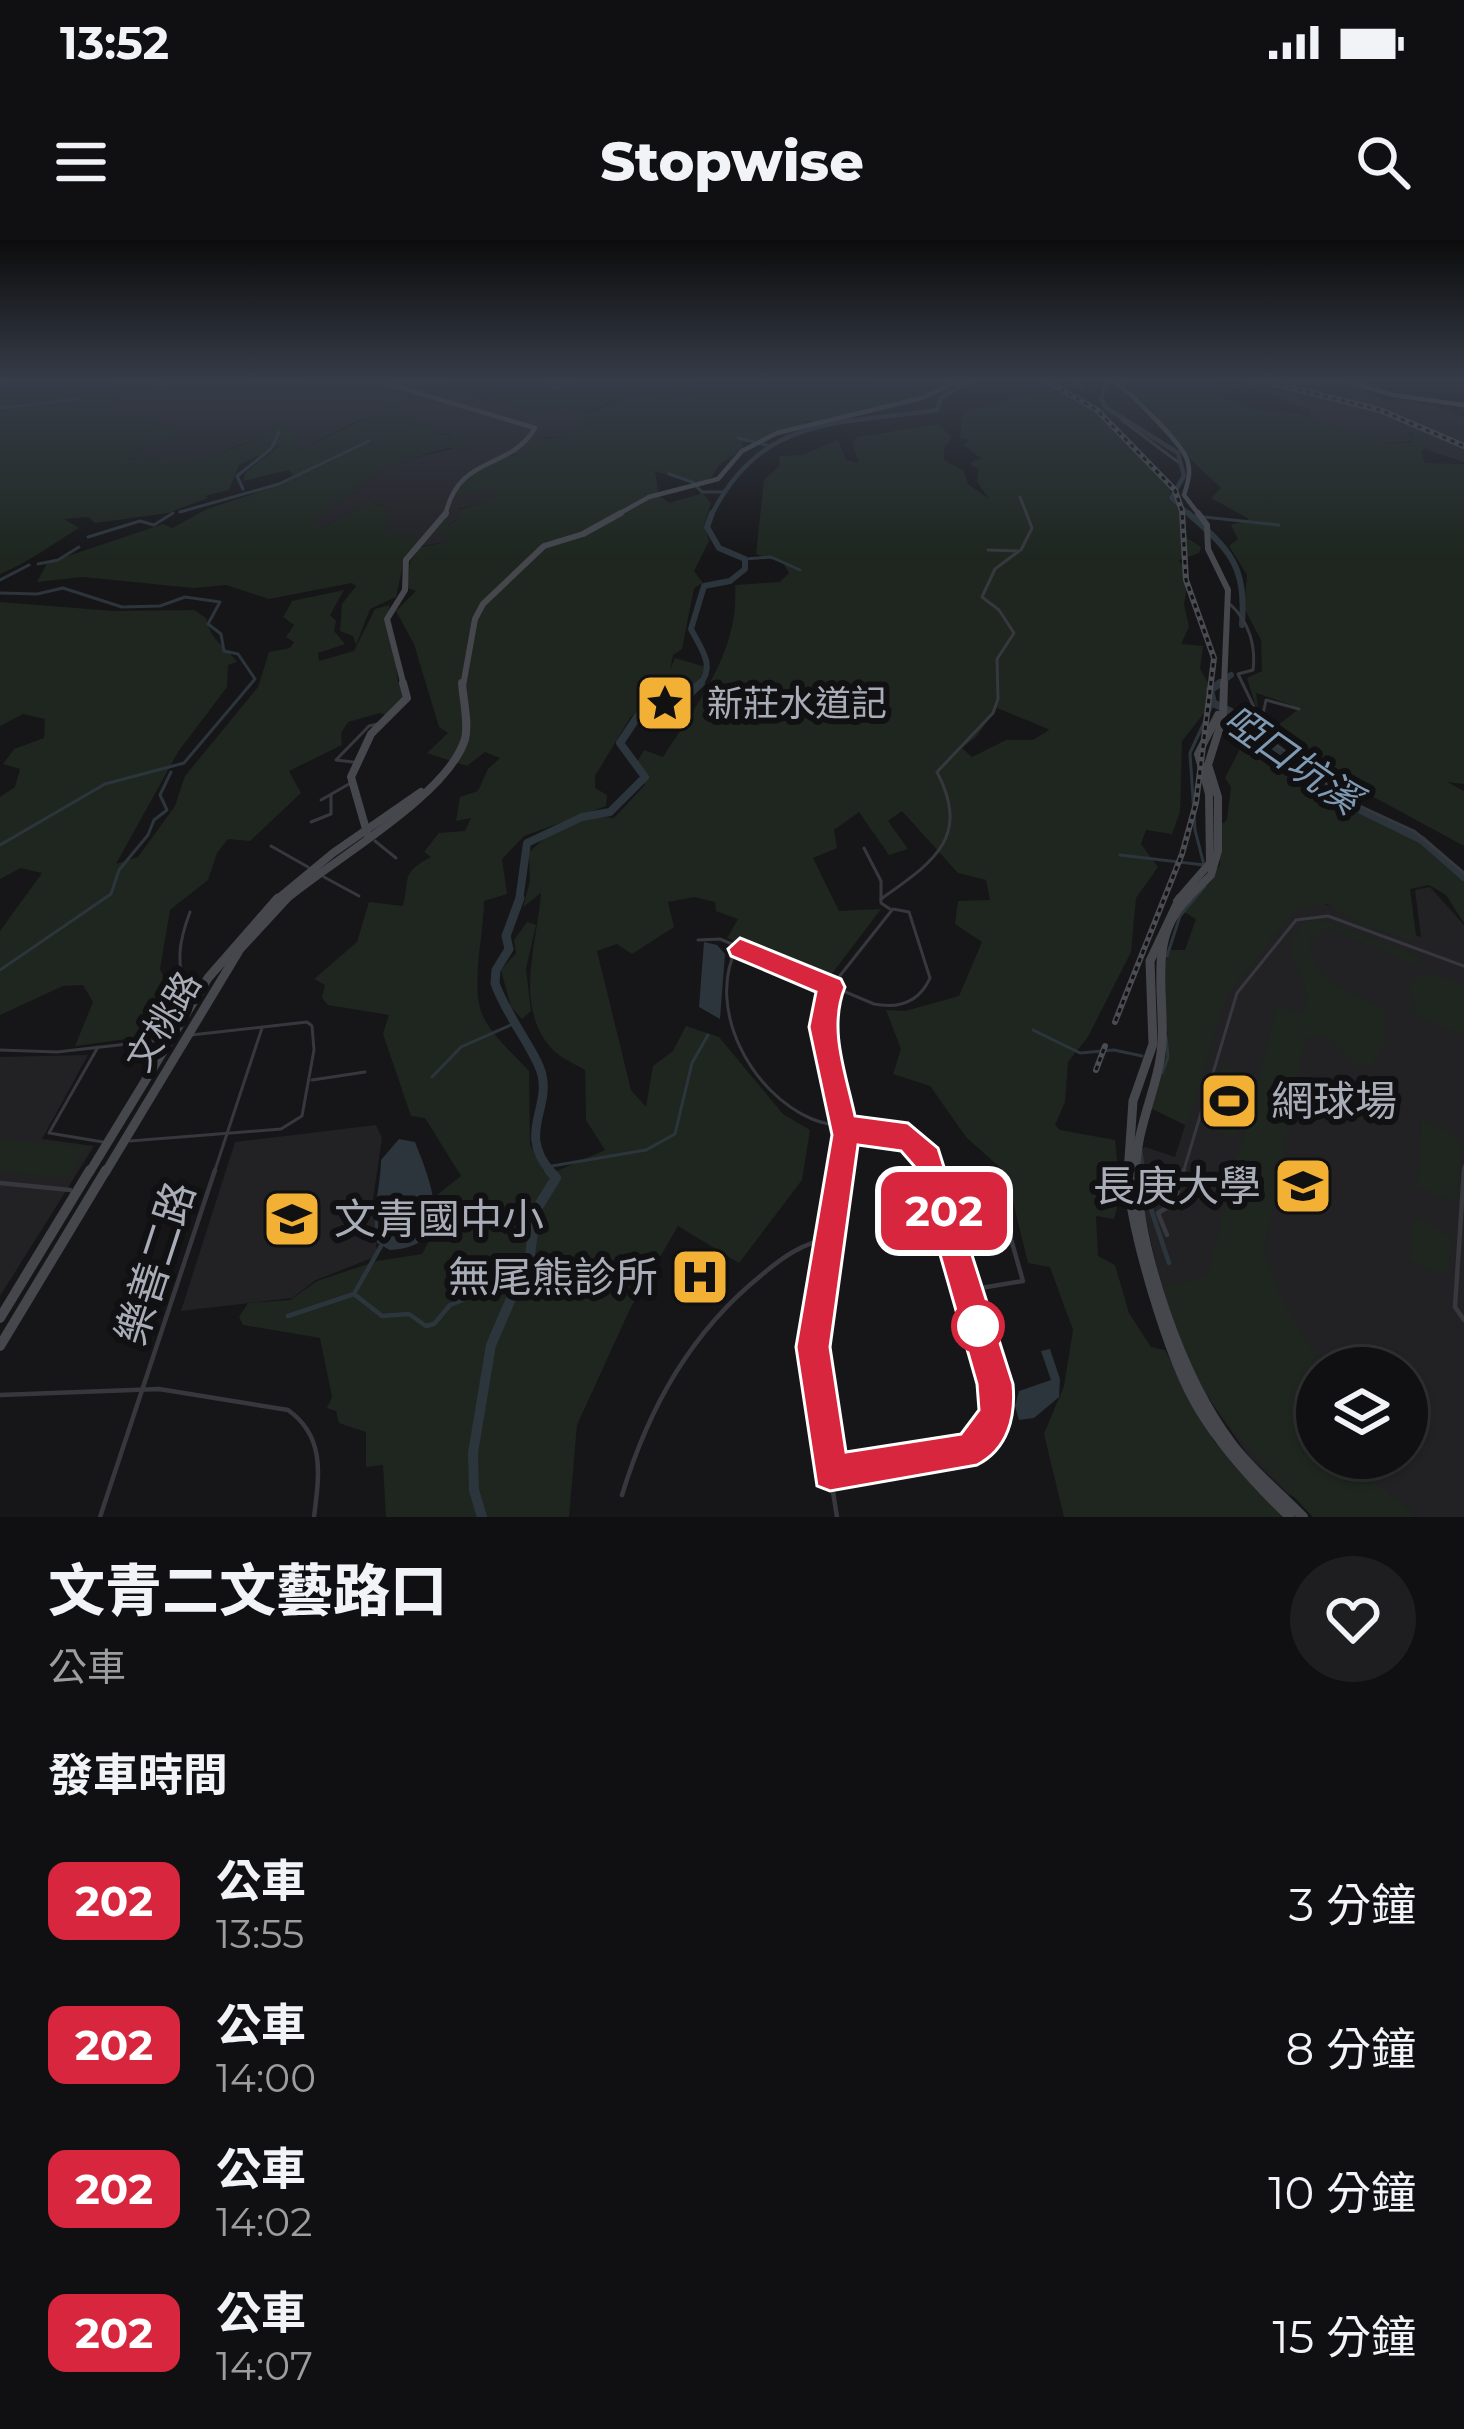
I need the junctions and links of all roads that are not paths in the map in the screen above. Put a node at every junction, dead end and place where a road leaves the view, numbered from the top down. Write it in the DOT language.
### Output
graph roads {
  1 [pos="531,440"];
  2 [pos="763,440"];
  3 [pos="1145,440"];
  4 [pos="1164,440"];
  5 [pos="1180,458"];
  6 [pos="1020,497"];
  7 [pos="988,550"];
  8 [pos="1019,551"];
  9 [pos="1232,606"];
  10 [pos="1220,709"];
  11 [pos="1299,709"];
  12 [pos="1261,721"];
  13 [pos="382,723"];
  14 [pos="355,762"];
  15 [pos="351,783"];
  16 [pos="1327,784"];
  17 [pos="331,795"];
  18 [pos="321,800"];
  19 [pos="311,822"];
  20 [pos="366,833"];
  21 [pos="271,846"];
  22 [pos="864,848"];
  23 [pos="396,858"];
  24 [pos="313,871"];
  25 [pos="1464,873"];
  26 [pos="359,896"];
  27 [pos="881,899"];
  28 [pos="892,910"];
  29 [pos="190,912"];
  30 [pos="698,940"];
  31 [pos="737,947"];
  32 [pos="1464,966"];
  33 [pos="182,980"];
  34 [pos="199,980"];
  35 [pos="832,987"];
  36 [pos="195,1000"];
  37 [pos="263,1027"];
  38 [pos="184,1036"];
  39 [pos="171,1039"];
  40 [pos="98,1047"];
  41 [pos="0,1050"];
  42 [pos="364,1072"];
  43 [pos="310,1081"];
  44 [pos="844,1129"];
  45 [pos="229,1134"];
  46 [pos="121,1142"];
  47 [pos="107,1143"];
  48 [pos="1464,1166"];
  49 [pos="0,1183"];
  50 [pos="78,1191"];
  51 [pos="1010,1208"];
  52 [pos="1167,1234"];
  53 [pos="830,1239"];
  54 [pos="968,1291"];
  55 [pos="0,1318"];
  56 [pos="1464,1320"];
  57 [pos="0,1346"];
  58 [pos="144,1389"];
  59 [pos="0,1395"];
  60 [pos="830,1473"];
  61 [pos="622,1495"];
  62 [pos="100,1517"];
  63 [pos="314,1517"];
  64 [pos="837,1517"];
  65 [pos="1290,1517"];
  66 [pos="1303,1517"];
  1 -- 13 [label="street"];
  2 -- 20 [label="street, 文桃路"];
  3 -- 5 [label="street"];
  4 -- 5 [label="street"];
  5 -- 9 [label="street"];
  6 -- 8 [label="street"];
  7 -- 8 [label="street"];
  8 -- 27 [label="street"];
  9 -- 10 [label="street"];
  9 -- 12 [label="street"];
  10 -- 12 [label="street"];
  10 -- 65 [label="street"];
  10 -- 66 [label="street"];
  11 -- 12 [label="street"];
  12 -- 16 [label="street"];
  12 -- 25 [label="street"];
  13 -- 14 [label="street"];
  13 -- 14 [label="street"];
  14 -- 15 [label="street"];
  15 -- 17 [label="street"];
  15 -- 20 [label="street"];
  17 -- 18 [label="street"];
  17 -- 19 [label="street"];
  20 -- 23 [label="street"];
  20 -- 24 [label="street, 文桃路"];
  21 -- 24 [label="street"];
  22 -- 27 [label="street"];
  24 -- 26 [label="street"];
  24 -- 34 [label="street, 文桃路"];
  24 -- 38 [label="street, 文桃路"];
  27 -- 28 [label="street"];
  28 -- 35 [label="street"];
  28 -- 35 [label="street"];
  29 -- 33 [label="street"];
  30 -- 31 [label="street"];
  31 -- 35 [label="street"];
  31 -- 44 [label="street"];
  32 -- 52 [label="street"];
  33 -- 34 [label="street"];
  33 -- 36 [label="street"];
  34 -- 36 [label="street, 文桃路"];
  35 -- 44 [label="street"];
  36 -- 39 [label="street, 文桃路"];
  37 -- 38 [label="street"];
  37 -- 43 [label="street"];
  37 -- 45 [label="street, 樂善二路"];
  38 -- 39 [label="street"];
  38 -- 46 [label="street, 文桃路"];
  39 -- 40 [label="street"];
  39 -- 47 [label="street, 文桃路"];
  40 -- 41 [label="street"];
  40 -- 47 [label="street"];
  42 -- 43 [label="street"];
  43 -- 45 [label="street"];
  44 -- 53 [label="street"];
  44 -- 54 [label="street"];
  45 -- 46 [label="street"];
  45 -- 58 [label="street, 樂善二路"];
  46 -- 47 [label="street"];
  46 -- 57 [label="street, 文桃路"];
  47 -- 50 [label="street, 文桃路"];
  48 -- 56 [label="street"];
  49 -- 50 [label="street"];
  50 -- 55 [label="street, 文桃路"];
  51 -- 54 [label="street"];
  53 -- 60 [label="street"];
  53 -- 61 [label="street"];
  54 -- 60 [label="street"];
  58 -- 59 [label="street"];
  58 -- 62 [label="street, 樂善二路"];
  58 -- 63 [label="street"];
  60 -- 64 [label="street"];
}
